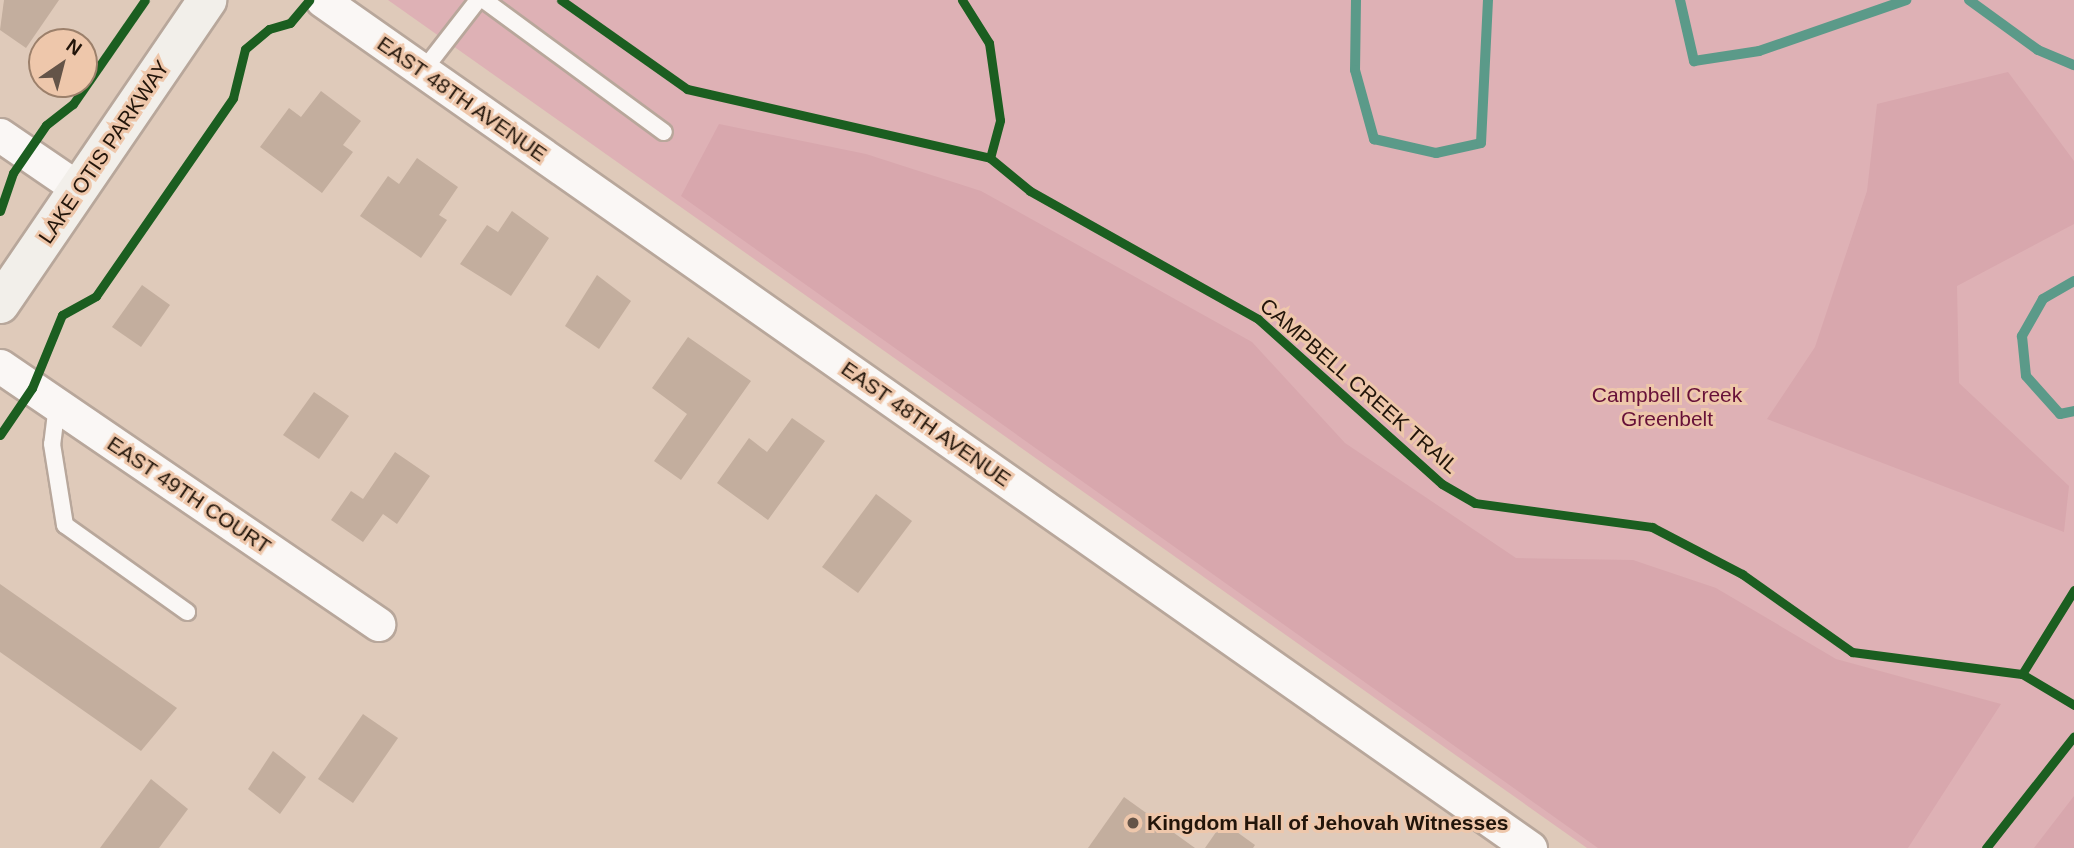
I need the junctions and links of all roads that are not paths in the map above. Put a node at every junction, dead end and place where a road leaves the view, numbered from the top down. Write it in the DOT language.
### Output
graph roads {
  1 [pos="207,0"];
  2 [pos="322,0"];
  3 [pos="478,0"];
  4 [pos="484,0"];
  5 [pos="422,72"];
  6 [pos="664,132"];
  7 [pos="0,135"];
  8 [pos="79,189"];
  9 [pos="0,304"];
  10 [pos="0,366"];
  11 [pos="57,405"];
  12 [pos="187,612"];
  13 [pos="378,624"];
  14 [pos="1530,848"];
  1 -- 8 [label="main road, LAKE OTIS PARKWAY"];
  2 -- 5 [label="street, EAST 48TH AVENUE"];
  3 -- 5 [label="lane"];
  4 -- 6 [label="lane"];
  5 -- 14 [label="street, EAST 48TH AVENUE"];
  7 -- 8 [label="street"];
  8 -- 9 [label="main road, LAKE OTIS PARKWAY"];
  10 -- 11 [label="street, EAST 49TH COURT"];
  11 -- 12 [label="lane"];
  11 -- 13 [label="street, EAST 49TH COURT"];
}
